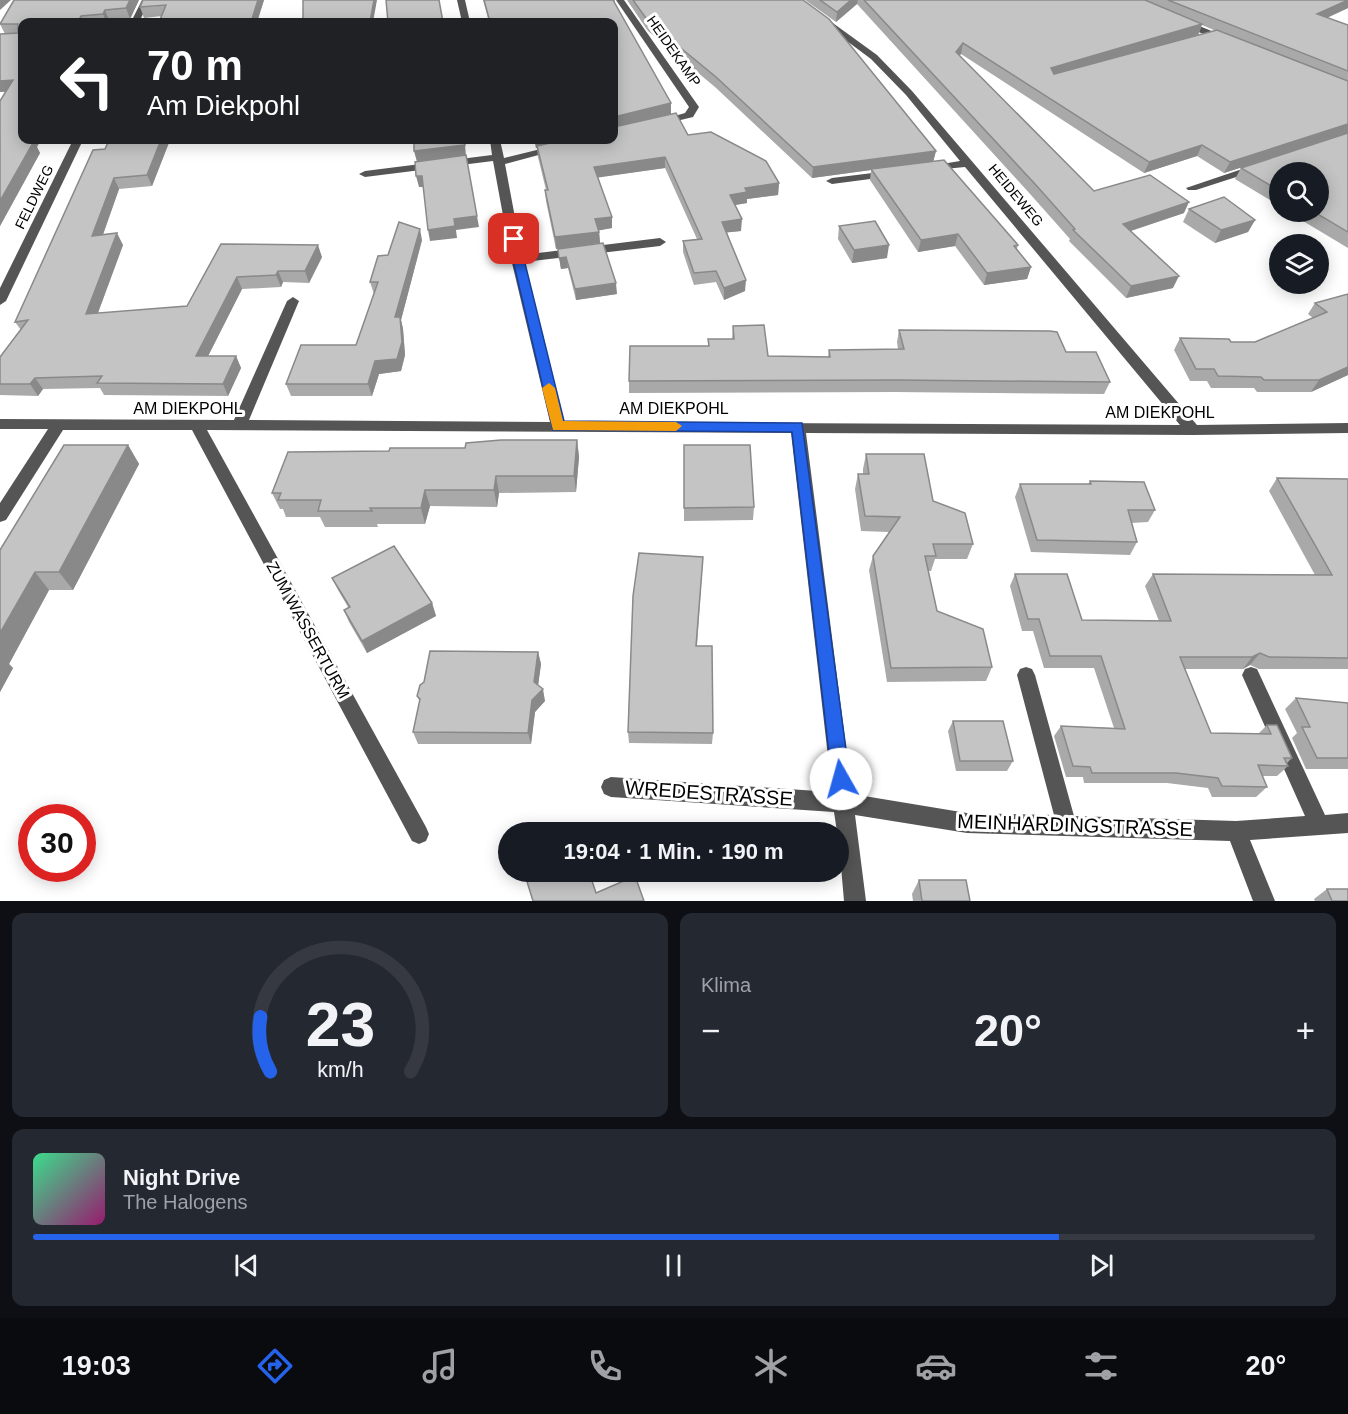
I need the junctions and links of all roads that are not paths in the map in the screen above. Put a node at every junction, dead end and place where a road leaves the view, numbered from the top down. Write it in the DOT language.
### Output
graph roads {
  1 [pos="146,0"];
  2 [pos="461,0"];
  3 [pos="620,0"];
  4 [pos="796,0"];
  5 [pos="137,18"];
  6 [pos="465,18"];
  7 [pos="1171,18"];
  8 [pos="1215,35"];
  9 [pos="1203,39"];
  10 [pos="1237,44"];
  11 [pos="646,125"];
  12 [pos="76,144"];
  13 [pos="496,144"];
  14 [pos="570,144"];
  15 [pos="500,159"];
  16 [pos="969,163"];
  17 [pos="1269,163"];
  18 [pos="365,174"];
  19 [pos="832,181"];
  20 [pos="1192,188"];
  21 [pos="660,242"];
  22 [pos="517,259"];
  23 [pos="293,300"];
  24 [pos="0,301"];
  25 [pos="0,424"];
  26 [pos="58,425"];
  27 [pos="196,426"];
  28 [pos="239,426"];
  29 [pos="558,426"];
  30 [pos="798,427"];
  31 [pos="1348,428"];
  32 [pos="1193,430"];
  33 [pos="0,516"];
  34 [pos="1026,675"];
  35 [pos="1251,675"];
  36 [pos="611,786"];
  37 [pos="844,803"];
  38 [pos="1348,823"];
  39 [pos="1320,825"];
  40 [pos="1066,826"];
  41 [pos="1236,831"];
  42 [pos="420,834"];
  43 [pos="855,901"];
  44 [pos="1264,901"];
  1 -- 5 [label="street"];
  2 -- 6 [label="street"];
  3 -- 11 [label="street, HEIDEKAMP"];
  4 -- 16 [label="street, HEIDEWEG"];
  7 -- 8 [label="street"];
  8 -- 9 [label="street"];
  8 -- 10 [label="street"];
  12 -- 24 [label="street, FELDWEG"];
  13 -- 15 [label="street"];
  14 -- 15 [label="street"];
  15 -- 18 [label="street"];
  15 -- 22 [label="street"];
  16 -- 19 [label="street"];
  16 -- 32 [label="street, HEIDEWEG"];
  17 -- 20 [label="street"];
  21 -- 22 [label="street"];
  22 -- 29 [label="street"];
  23 -- 28 [label="street"];
  25 -- 26 [label="street, AM DIEKPOHL"];
  26 -- 27 [label="street, AM DIEKPOHL"];
  26 -- 33 [label="street"];
  27 -- 28 [label="street, AM DIEKPOHL"];
  27 -- 42 [label="street, ZUM WASSERTURM"];
  28 -- 29 [label="street, AM DIEKPOHL"];
  29 -- 30 [label="street, AM DIEKPOHL"];
  30 -- 32 [label="street, AM DIEKPOHL"];
  30 -- 37 [label="street"];
  31 -- 32 [label="street, AM DIEKPOHL"];
  34 -- 40 [label="street"];
  35 -- 39 [label="street"];
  36 -- 37 [label="street, WREDESTRASSE"];
  37 -- 40 [label="street, MEINHARDINGSTRASSE"];
  37 -- 43 [label="street"];
  38 -- 39 [label="street, MEINHARDINGSTRASSE"];
  39 -- 41 [label="street, MEINHARDINGSTRASSE"];
  40 -- 41 [label="street, MEINHARDINGSTRASSE"];
  41 -- 44 [label="street"];
}
